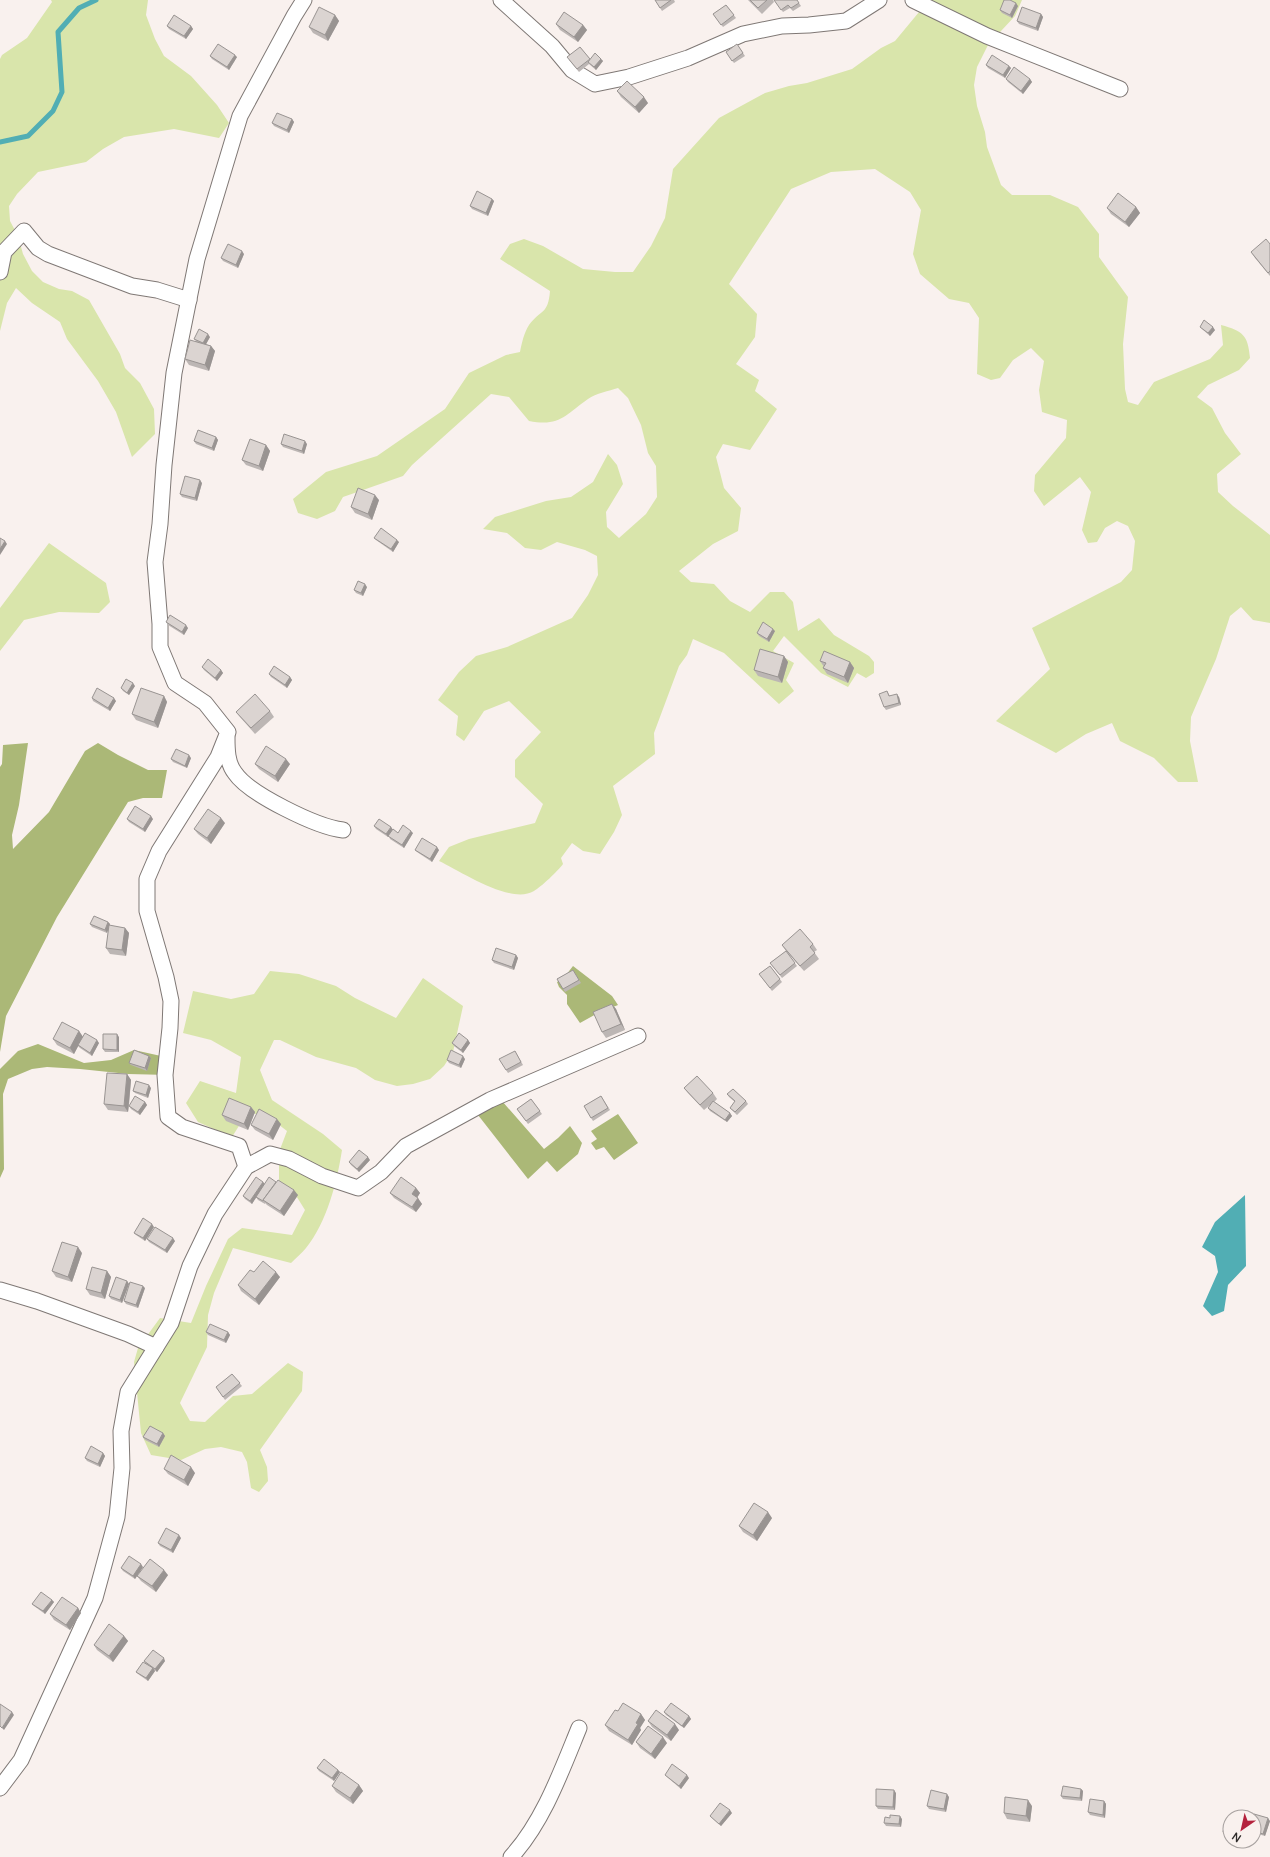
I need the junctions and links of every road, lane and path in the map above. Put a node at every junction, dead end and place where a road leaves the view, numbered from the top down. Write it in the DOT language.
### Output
graph roads {
  1 [pos="304,0"];
  2 [pos="501,0"];
  3 [pos="879,0"];
  4 [pos="913,0"];
  5 [pos="1120,89"];
  6 [pos="0,272"];
  7 [pos="189,300"];
  8 [pos="228,732"];
  9 [pos="343,830"];
  10 [pos="638,1036"];
  11 [pos="246,1167"];
  12 [pos="0,1290"];
  13 [pos="156,1347"];
  14 [pos="579,1728"];
  15 [pos="0,1788"];
  16 [pos="511,1857"];
  1 -- 7 [label="street"];
  2 -- 3 [label="street"];
  4 -- 5 [label="street"];
  6 -- 7 [label="street"];
  7 -- 8 [label="street"];
  8 -- 9 [label="street"];
  8 -- 11 [label="street"];
  10 -- 11 [label="street"];
  11 -- 13 [label="street"];
  12 -- 13 [label="street"];
  13 -- 15 [label="street"];
  14 -- 16 [label="street"];
}
